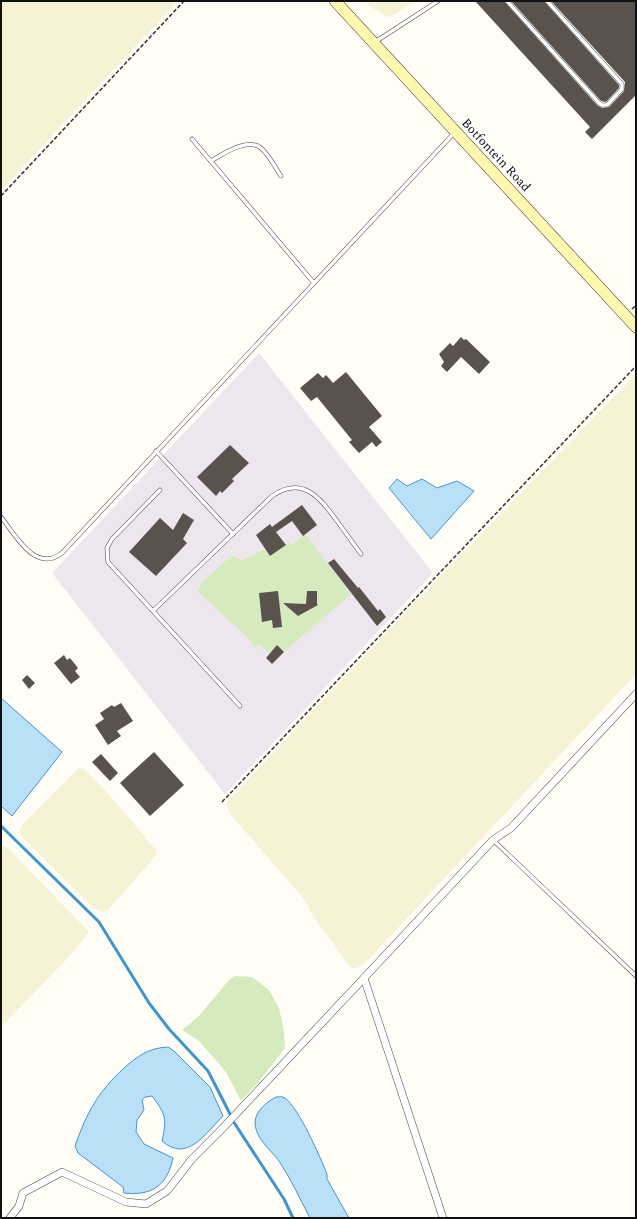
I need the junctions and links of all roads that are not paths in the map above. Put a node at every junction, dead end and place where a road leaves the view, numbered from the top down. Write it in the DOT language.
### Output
graph roads {
  1 [pos="335,1"];
  2 [pos="438,1"];
  3 [pos="507,1"];
  4 [pos="547,1"];
  5 [pos="374,43"];
  6 [pos="456,131"];
  7 [pos="192,139"];
  8 [pos="211,161"];
  9 [pos="281,176"];
  10 [pos="314,283"];
  11 [pos="636,327"];
  12 [pos="156,452"];
  13 [pos="160,490"];
  14 [pos="1,517"];
  15 [pos="233,534"];
  16 [pos="361,554"];
  17 [pos="153,611"];
  18 [pos="636,694"];
  19 [pos="240,706"];
  20 [pos="493,840"];
  21 [pos="636,976"];
  22 [pos="364,978"];
  23 [pos="10,1218"];
  24 [pos="443,1218"];
  1 -- 5 [label="main road, Botfontein Road"];
  2 -- 5 [label="lane"];
  3 -- 4 [label="lane"];
  5 -- 6 [label="main road, Botfontein Road"];
  6 -- 10 [label="lane"];
  6 -- 11 [label="main road, Botfontein Road"];
  7 -- 8 [label="lane"];
  8 -- 9 [label="lane"];
  8 -- 10 [label="lane"];
  10 -- 12 [label="lane"];
  12 -- 14 [label="lane"];
  12 -- 15 [label="lane"];
  13 -- 17 [label="lane"];
  15 -- 16 [label="lane"];
  15 -- 17 [label="lane"];
  17 -- 19 [label="lane"];
  18 -- 20 [label="street"];
  20 -- 21 [label="lane"];
  20 -- 22 [label="street"];
  22 -- 23 [label="street"];
  22 -- 24 [label="street"];
}
